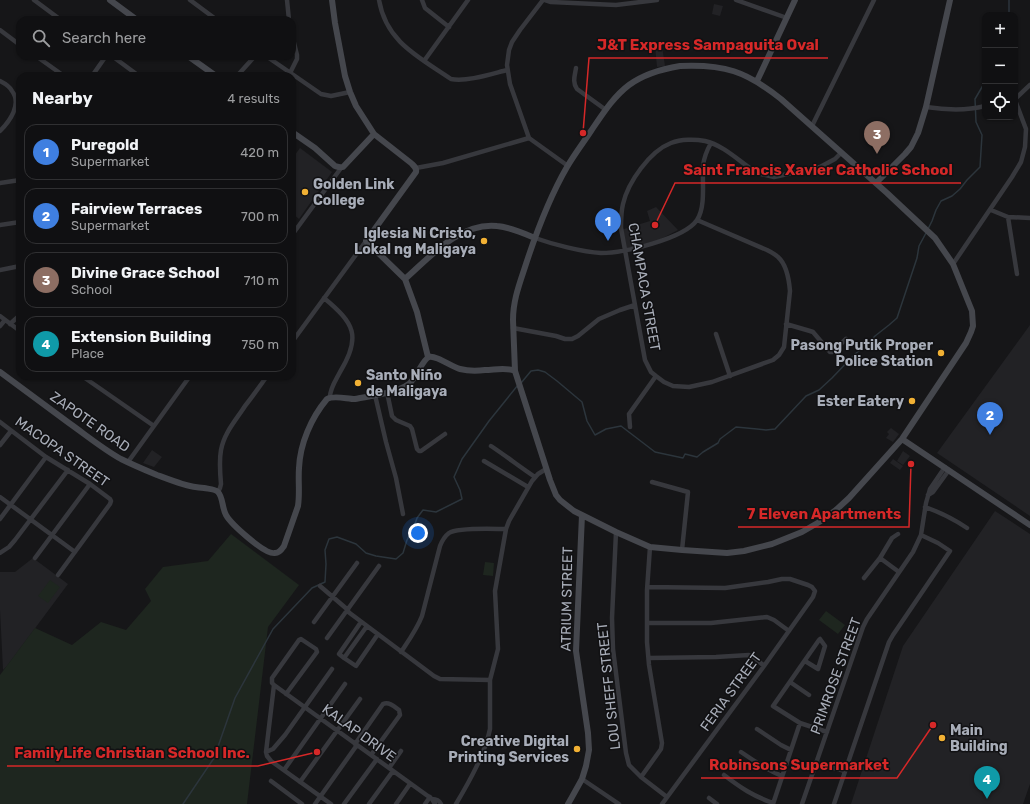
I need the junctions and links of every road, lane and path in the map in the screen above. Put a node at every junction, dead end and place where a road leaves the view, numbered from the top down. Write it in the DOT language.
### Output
graph roads {
  1 [pos="34,0"];
  2 [pos="110,0"];
  3 [pos="190,0"];
  4 [pos="287,0"];
  5 [pos="332,0"];
  6 [pos="379,0"];
  7 [pos="422,0"];
  8 [pos="468,0"];
  9 [pos="544,0"];
  10 [pos="657,0"];
  11 [pos="736,0"];
  12 [pos="795,0"];
  13 [pos="874,0"];
  14 [pos="950,0"];
  15 [pos="627,2"];
  16 [pos="56,16"];
  17 [pos="132,16"];
  18 [pos="212,16"];
  19 [pos="289,16"];
  20 [pos="787,18"];
  21 [pos="449,26"];
  22 [pos="0,30"];
  23 [pos="16,42"];
  24 [pos="42,60"];
  25 [pos="103,60"];
  26 [pos="117,60"];
  27 [pos="194,60"];
  28 [pos="251,60"];
  29 [pos="272,60"];
  30 [pos="296,60"];
  31 [pos="424,60"];
  32 [pos="576,68"];
  33 [pos="507,70"];
  34 [pos="58,72"];
  35 [pos="95,72"];
  36 [pos="134,72"];
  37 [pos="210,72"];
  38 [pos="241,72"];
  39 [pos="289,72"];
  40 [pos="290,72"];
  41 [pos="296,77"];
  42 [pos="0,81"];
  43 [pos="757,81"];
  44 [pos="1030,85"];
  45 [pos="350,92"];
  46 [pos="1018,97"];
  47 [pos="926,107"];
  48 [pos="982,107"];
  49 [pos="1018,108"];
  50 [pos="606,110"];
  51 [pos="812,126"];
  52 [pos="0,131"];
  53 [pos="374,134"];
  54 [pos="296,135"];
  55 [pos="529,138"];
  56 [pos="711,143"];
  57 [pos="841,153"];
  58 [pos="568,166"];
  59 [pos="341,168"];
  60 [pos="416,168"];
  61 [pos="16,181"];
  62 [pos="0,183"];
  63 [pos="876,183"];
  64 [pos="990,210"];
  65 [pos="1008,217"];
  66 [pos="1030,218"];
  67 [pos="697,220"];
  68 [pos="16,223"];
  69 [pos="0,225"];
  70 [pos="296,230"];
  71 [pos="535,238"];
  72 [pos="366,241"];
  73 [pos="624,250"];
  74 [pos="952,264"];
  75 [pos="16,267"];
  76 [pos="0,270"];
  77 [pos="1017,274"];
  78 [pos="405,279"];
  79 [pos="324,298"];
  80 [pos="635,305"];
  81 [pos="0,316"];
  82 [pos="16,319"];
  83 [pos="5,320"];
  84 [pos="10,324"];
  85 [pos="786,324"];
  86 [pos="0,326"];
  87 [pos="16,328"];
  88 [pos="513,328"];
  89 [pos="716,334"];
  90 [pos="296,336"];
  91 [pos="846,339"];
  92 [pos="428,358"];
  93 [pos="515,371"];
  94 [pos="0,372"];
  95 [pos="656,376"];
  96 [pos="730,376"];
  97 [pos="88,380"];
  98 [pos="187,380"];
  99 [pos="265,380"];
  100 [pos="387,392"];
  101 [pos="375,395"];
  102 [pos="330,397"];
  103 [pos="0,422"];
  104 [pos="154,426"];
  105 [pos="630,427"];
  106 [pos="11,431"];
  107 [pos="445,434"];
  108 [pos="902,438"];
  109 [pos="0,446"];
  110 [pos="491,446"];
  111 [pos="46,457"];
  112 [pos="484,461"];
  113 [pos="128,462"];
  114 [pos="947,469"];
  115 [pos="68,470"];
  116 [pos="546,470"];
  117 [pos="535,477"];
  118 [pos="652,482"];
  119 [pos="90,484"];
  120 [pos="528,486"];
  121 [pos="218,492"];
  122 [pos="0,497"];
  123 [pos="10,505"];
  124 [pos="925,507"];
  125 [pos="403,514"];
  126 [pos="582,515"];
  127 [pos="0,519"];
  128 [pos="31,520"];
  129 [pos="1030,525"];
  130 [pos="967,528"];
  131 [pos="506,529"];
  132 [pos="616,532"];
  133 [pos="898,534"];
  134 [pos="52,535"];
  135 [pos="920,535"];
  136 [pos="649,549"];
  137 [pos="682,550"];
  138 [pos="75,552"];
  139 [pos="0,554"];
  140 [pos="35,558"];
  141 [pos="880,558"];
  142 [pos="357,563"];
  143 [pos="379,566"];
  144 [pos="899,572"];
  145 [pos="58,575"];
  146 [pos="864,578"];
  147 [pos="320,586"];
  148 [pos="647,587"];
  149 [pos="332,597"];
  150 [pos="347,610"];
  151 [pos="314,622"];
  152 [pos="362,622"];
  153 [pos="646,623"];
  154 [pos="367,626"];
  155 [pos="788,631"];
  156 [pos="378,634"];
  157 [pos="327,638"];
  158 [pos="401,652"];
  159 [pos="344,658"];
  160 [pos="648,658"];
  161 [pos="805,660"];
  162 [pos="764,666"];
  163 [pos="332,669"];
  164 [pos="490,680"];
  165 [pos="790,682"];
  166 [pos="345,684"];
  167 [pos="274,685"];
  168 [pos="286,694"];
  169 [pos="809,695"];
  170 [pos="360,699"];
  171 [pos="304,707"];
  172 [pos="321,719"];
  173 [pos="800,724"];
  174 [pos="757,729"];
  175 [pos="337,731"];
  176 [pos="827,732"];
  177 [pos="356,744"];
  178 [pos="791,750"];
  179 [pos="401,751"];
  180 [pos="266,752"];
  181 [pos="741,752"];
  182 [pos="371,755"];
  183 [pos="376,759"];
  184 [pos="816,763"];
  185 [pos="391,769"];
  186 [pos="284,770"];
  187 [pos="845,771"];
  188 [pos="724,775"];
  189 [pos="782,776"];
  190 [pos="641,778"];
  191 [pos="582,779"];
  192 [pos="271,781"];
  193 [pos="300,782"];
  194 [pos="410,784"];
  195 [pos="320,796"];
  196 [pos="667,797"];
  197 [pos="431,798"];
  198 [pos="709,798"];
  199 [pos="302,804"];
  200 [pos="315,804"];
  201 [pos="331,804"];
  202 [pos="344,804"];
  203 [pos="369,804"];
  204 [pos="396,804"];
  205 [pos="425,804"];
  206 [pos="436,804"];
  207 [pos="441,804"];
  208 [pos="456,804"];
  209 [pos="568,804"];
  210 [pos="619,804"];
  211 [pos="662,804"];
  212 [pos="717,804"];
  213 [pos="773,804"];
  214 [pos="802,804"];
  215 [pos="834,804"];
  1 -- 16 [label="street"];
  2 -- 17 [label="street"];
  3 -- 18 [label="street"];
  4 -- 19 [label="street"];
  5 -- 45 [label="street"];
  6 -- 31 [label="street"];
  7 -- 21 [label="street"];
  8 -- 21 [label="street"];
  9 -- 15 [label="street"];
  9 -- 33 [label="street"];
  10 -- 15 [label="street"];
  11 -- 20 [label="street"];
  12 -- 20 [label="street"];
  13 -- 51 [label="street"];
  14 -- 47 [label="street"];
  20 -- 43 [label="street"];
  21 -- 31 [label="street"];
  22 -- 23 [label="street"];
  24 -- 34 [label="street"];
  25 -- 35 [label="street"];
  26 -- 36 [label="street"];
  27 -- 37 [label="street"];
  28 -- 38 [label="street"];
  29 -- 39 [label="street"];
  30 -- 40 [label="street"];
  31 -- 33 [label="street"];
  32 -- 50 [label="street"];
  33 -- 55 [label="street"];
  41 -- 45 [label="street"];
  42 -- 52 [label="street"];
  43 -- 50 [label="street"];
  43 -- 51 [label="street"];
  44 -- 46 [label="street"];
  45 -- 53 [label="street"];
  47 -- 48 [label="street"];
  47 -- 63 [label="street"];
  49 -- 64 [label="street"];
  50 -- 58 [label="street"];
  51 -- 57 [label="street"];
  53 -- 59 [label="street"];
  53 -- 60 [label="street"];
  54 -- 59 [label="street"];
  55 -- 58 [label="street"];
  55 -- 60 [label="street"];
  56 -- 57 [label="street, CHAMPACA STREET"];
  56 -- 67 [label="street"];
  56 -- 73 [label="street, CHAMPACA STREET"];
  57 -- 63 [label="street"];
  58 -- 71 [label="street"];
  59 -- 70 [label="street"];
  60 -- 72 [label="street"];
  61 -- 62 [label="street"];
  63 -- 74 [label="street"];
  64 -- 65 [label="street"];
  64 -- 74 [label="street"];
  65 -- 66 [label="street"];
  65 -- 77 [label="street"];
  67 -- 73 [label="street"];
  67 -- 85 [label="street, CHAMPACA STREET"];
  68 -- 69 [label="street"];
  71 -- 73 [label="street"];
  71 -- 78 [label="street"];
  71 -- 88 [label="street"];
  72 -- 78 [label="street"];
  72 -- 79 [label="street"];
  73 -- 80 [label="street, CHAMPACA STREET"];
  74 -- 108 [label="street"];
  75 -- 76 [label="street"];
  78 -- 92 [label="street"];
  79 -- 90 [label="street"];
  79 -- 102 [label="street"];
  80 -- 88 [label="street"];
  80 -- 95 [label="street, CHAMPACA STREET"];
  81 -- 83 [label="street"];
  82 -- 84 [label="street"];
  83 -- 84 [label="street"];
  83 -- 86 [label="street"];
  84 -- 87 [label="street"];
  85 -- 91 [label="street"];
  85 -- 96 [label="street, CHAMPACA STREET"];
  88 -- 93 [label="street"];
  89 -- 96 [label="street"];
  92 -- 93 [label="street"];
  92 -- 100 [label="street"];
  93 -- 116 [label="street"];
  94 -- 113 [label="street, ZAPOTE ROAD"];
  95 -- 96 [label="street, CHAMPACA STREET"];
  95 -- 105 [label="street"];
  97 -- 104 [label="street"];
  98 -- 104 [label="street"];
  99 -- 121 [label="street"];
  100 -- 101 [label="street"];
  100 -- 107 [label="street"];
  101 -- 102 [label="street"];
  101 -- 125 [label="street"];
  102 -- 121 [label="street"];
  103 -- 106 [label="street, MACOPA STREET"];
  104 -- 113 [label="street"];
  106 -- 109 [label="street"];
  106 -- 111 [label="street, MACOPA STREET"];
  108 -- 114 [label="street"];
  108 -- 137 [label="street"];
  110 -- 117 [label="street"];
  111 -- 115 [label="street, MACOPA STREET"];
  111 -- 123 [label="street"];
  112 -- 120 [label="street"];
  113 -- 121 [label="street, ZAPOTE ROAD"];
  114 -- 124 [label="street, PRIMROSE STREET"];
  114 -- 129 [label="street"];
  115 -- 119 [label="street, MACOPA STREET"];
  115 -- 128 [label="street"];
  116 -- 117 [label="street"];
  116 -- 126 [label="street"];
  117 -- 120 [label="street"];
  118 -- 137 [label="street"];
  119 -- 134 [label="street"];
  119 -- 138 [label="street, MACOPA STREET"];
  120 -- 131 [label="street"];
  122 -- 123 [label="street"];
  123 -- 127 [label="street"];
  123 -- 128 [label="street"];
  124 -- 130 [label="street"];
  124 -- 135 [label="street, PRIMROSE STREET"];
  126 -- 132 [label="street"];
  126 -- 191 [label="street, ATRIUM STREET"];
  128 -- 134 [label="street"];
  128 -- 139 [label="street"];
  131 -- 158 [label="street"];
  131 -- 164 [label="street"];
  132 -- 136 [label="street"];
  132 -- 190 [label="street, LOU SHEFF STREET"];
  133 -- 141 [label="street"];
  134 -- 138 [label="street"];
  134 -- 140 [label="street"];
  135 -- 144 [label="street, PRIMROSE STREET"];
  135 -- 187 [label="street"];
  136 -- 137 [label="street"];
  136 -- 148 [label="street"];
  138 -- 145 [label="street"];
  141 -- 144 [label="street"];
  141 -- 146 [label="street"];
  142 -- 149 [label="street"];
  143 -- 150 [label="street"];
  144 -- 176 [label="street, PRIMROSE STREET"];
  147 -- 149 [label="street"];
  148 -- 153 [label="street"];
  148 -- 155 [label="street, FERIA STREET"];
  149 -- 150 [label="street"];
  149 -- 151 [label="street"];
  150 -- 152 [label="street"];
  150 -- 157 [label="street"];
  152 -- 154 [label="street"];
  152 -- 159 [label="street"];
  153 -- 155 [label="street"];
  153 -- 160 [label="street"];
  154 -- 156 [label="street"];
  154 -- 159 [label="street"];
  155 -- 162 [label="street, FERIA STREET"];
  156 -- 158 [label="street"];
  156 -- 159 [label="street"];
  158 -- 164 [label="street"];
  160 -- 162 [label="street"];
  160 -- 190 [label="street"];
  161 -- 161 [label="street"];
  161 -- 165 [label="street"];
  162 -- 196 [label="street, FERIA STREET"];
  163 -- 171 [label="street"];
  164 -- 208 [label="street"];
  165 -- 169 [label="street"];
  165 -- 173 [label="street"];
  166 -- 172 [label="street"];
  167 -- 168 [label="street, KALAP DRIVE"];
  167 -- 168 [label="street"];
  167 -- 180 [label="street"];
  168 -- 171 [label="street, KALAP DRIVE"];
  170 -- 175 [label="street"];
  171 -- 172 [label="street, KALAP DRIVE"];
  171 -- 180 [label="street"];
  172 -- 175 [label="street, KALAP DRIVE"];
  172 -- 186 [label="street"];
  173 -- 176 [label="street"];
  173 -- 178 [label="street"];
  174 -- 178 [label="street"];
  175 -- 177 [label="street, KALAP DRIVE"];
  175 -- 193 [label="street"];
  176 -- 184 [label="street, PRIMROSE STREET"];
  177 -- 182 [label="street, KALAP DRIVE"];
  177 -- 182 [label="street"];
  177 -- 195 [label="street"];
  178 -- 189 [label="street"];
  179 -- 185 [label="street"];
  180 -- 186 [label="street"];
  181 -- 189 [label="street"];
  182 -- 183 [label="street, KALAP DRIVE"];
  183 -- 185 [label="street, KALAP DRIVE"];
  183 -- 202 [label="street"];
  184 -- 187 [label="street"];
  184 -- 214 [label="street, PRIMROSE STREET"];
  185 -- 194 [label="street, KALAP DRIVE"];
  185 -- 203 [label="street"];
  186 -- 193 [label="street"];
  187 -- 215 [label="street"];
  188 -- 213 [label="street"];
  189 -- 213 [label="street"];
  190 -- 196 [label="street, LOU SHEFF STREET"];
  191 -- 209 [label="street, ATRIUM STREET"];
  191 -- 210 [label="street"];
  192 -- 199 [label="street"];
  193 -- 195 [label="street"];
  194 -- 197 [label="street, KALAP DRIVE"];
  194 -- 204 [label="street"];
  195 -- 200 [label="street"];
  195 -- 201 [label="street"];
  196 -- 211 [label="street, FERIA STREET"];
  197 -- 205 [label="street"];
  197 -- 206 [label="street, KALAP DRIVE"];
  197 -- 207 [label="street, KALAP DRIVE"];
  198 -- 212 [label="street"];
}
